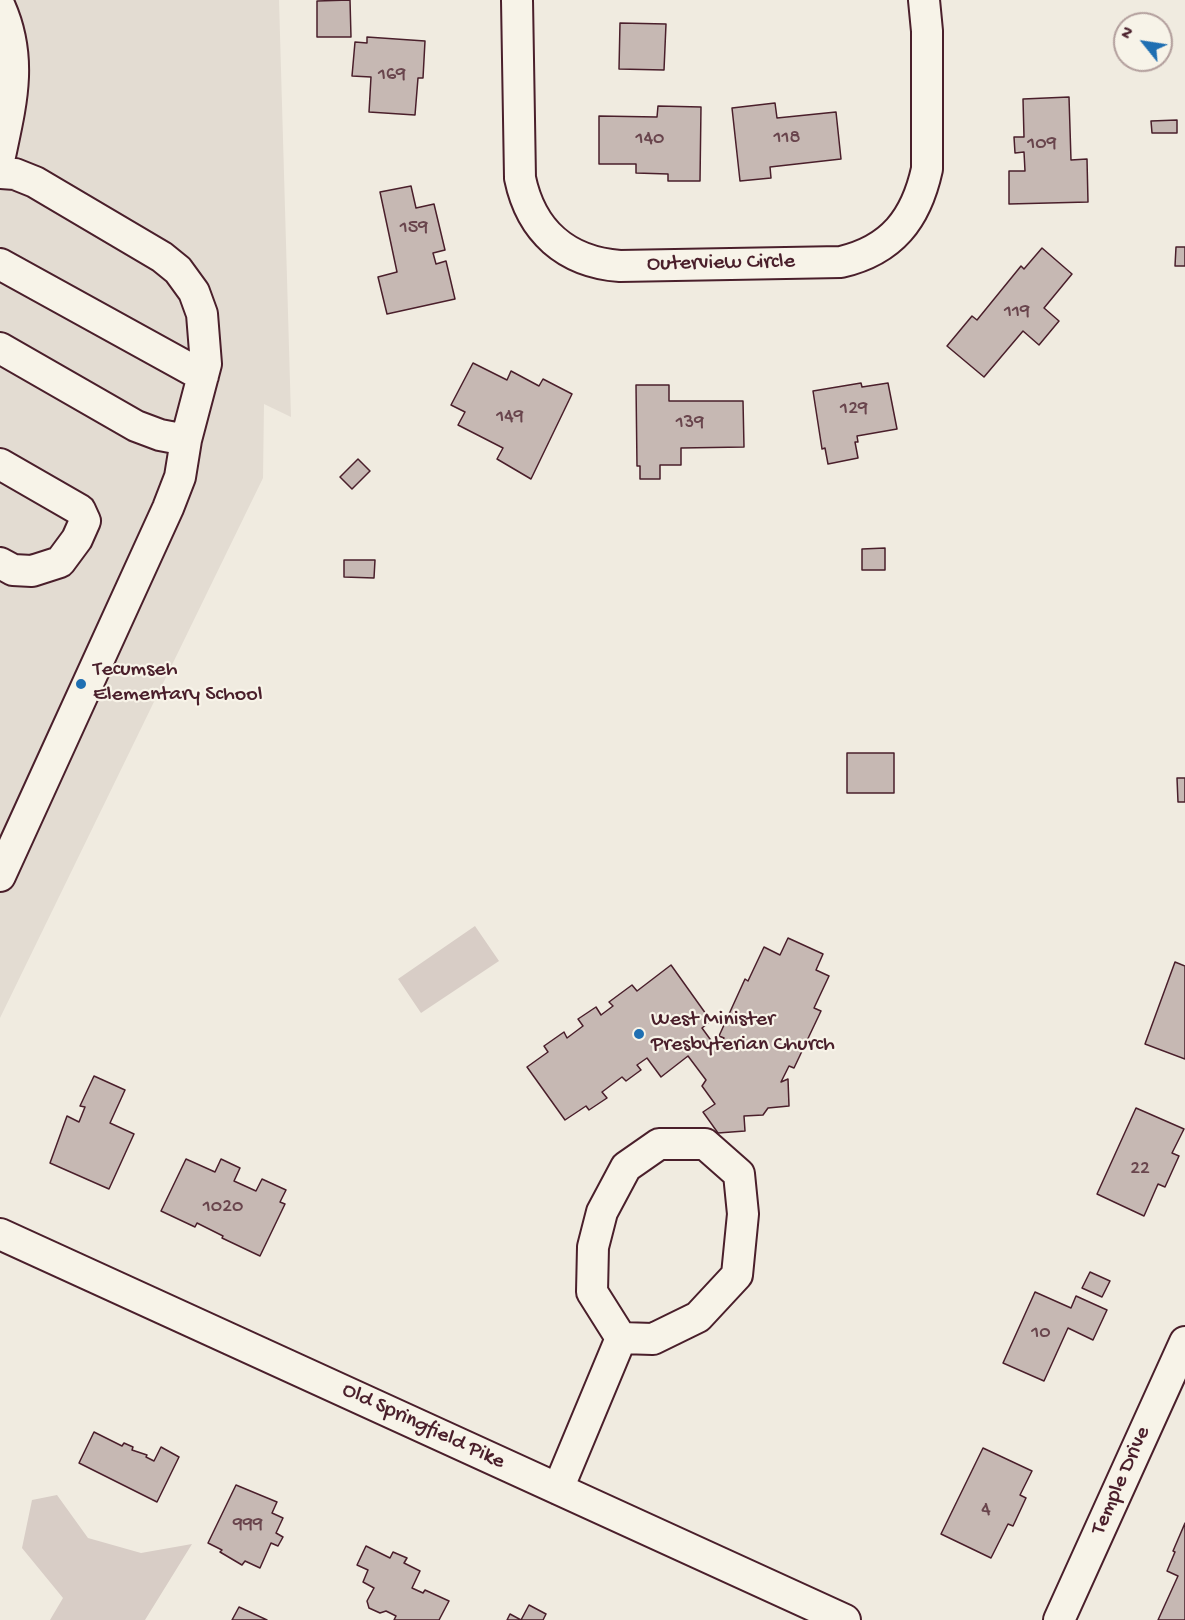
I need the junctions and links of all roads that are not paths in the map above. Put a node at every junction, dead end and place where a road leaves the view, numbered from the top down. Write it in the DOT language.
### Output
graph roads {
  1 [pos="517,0"];
  2 [pos="924,0"];
  3 [pos="0,7"];
  4 [pos="0,156"];
  5 [pos="0,173"];
  6 [pos="0,264"];
  7 [pos="0,348"];
  8 [pos="203,376"];
  9 [pos="186,440"];
  10 [pos="0,465"];
  11 [pos="0,563"];
  12 [pos="0,876"];
  13 [pos="0,1234"];
  14 [pos="621,1338"];
  15 [pos="1185,1342"];
  16 [pos="558,1489"];
  17 [pos="845,1620"];
  18 [pos="1059,1620"];
  1 -- 2 [label="street, Outerview Circle"];
  3 -- 4 [label="street"];
  5 -- 8 [label="street"];
  6 -- 8 [label="street"];
  7 -- 9 [label="street"];
  8 -- 9 [label="street"];
  9 -- 12 [label="street"];
  10 -- 11 [label="street"];
  13 -- 16 [label="street, Old Springfield Pike"];
  14 -- 14 [label="street"];
  14 -- 16 [label="street"];
  15 -- 18 [label="street, Temple Drive"];
  16 -- 17 [label="street, Old Springfield Pike"];
}
